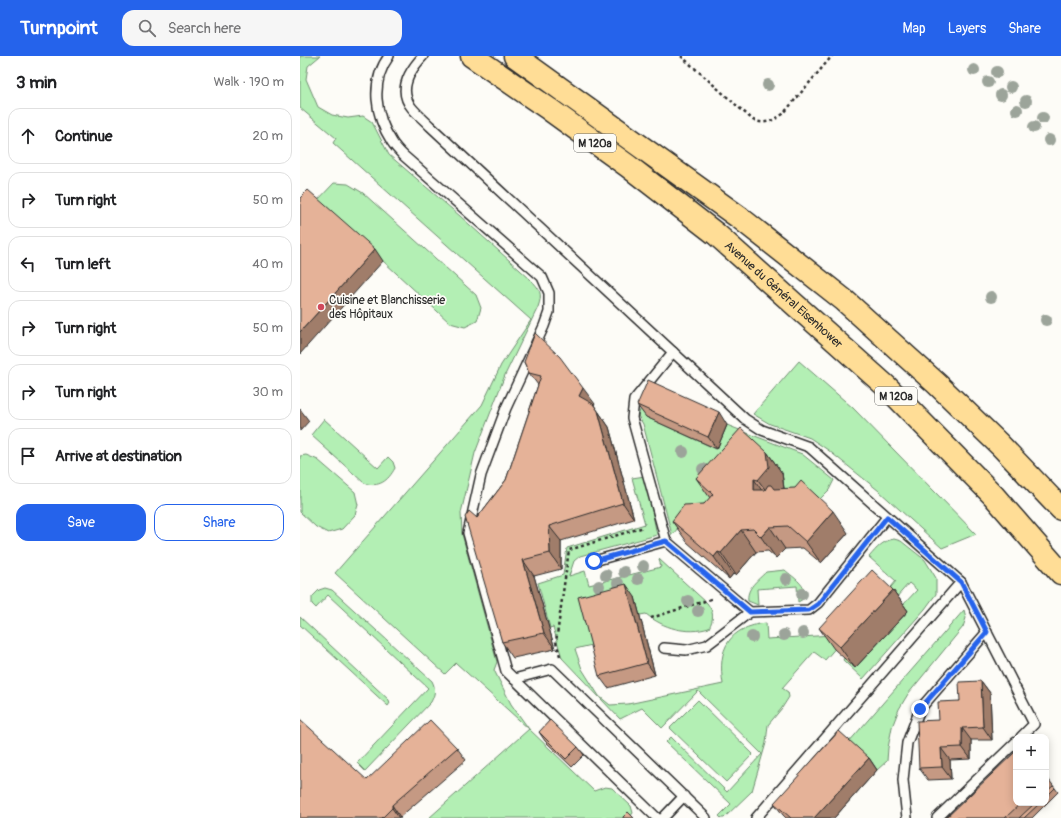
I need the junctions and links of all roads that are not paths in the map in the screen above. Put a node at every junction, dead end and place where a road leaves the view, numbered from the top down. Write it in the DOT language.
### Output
graph roads {
  1 [pos="389,56"];
  2 [pos="423,56"];
  3 [pos="472,56"];
  4 [pos="515,56"];
  5 [pos="673,352"];
  6 [pos="1061,509"];
  7 [pos="887,517"];
  8 [pos="666,541"];
  9 [pos="594,561"];
  10 [pos="1061,573"];
  11 [pos="961,582"];
  12 [pos="750,612"];
  13 [pos="987,632"];
  14 [pos="664,648"];
  15 [pos="514,679"];
  16 [pos="1024,734"];
  17 [pos="1013,745"];
  18 [pos="684,796"];
  19 [pos="657,818"];
  20 [pos="663,818"];
  21 [pos="706,818"];
  22 [pos="756,818"];
  23 [pos="907,818"];
  24 [pos="937,818"];
  1 -- 15 [label="lane"];
  2 -- 5 [label="lane"];
  3 -- 10 [label="main road, Avenue du Général Eisenhower / M 120a"];
  4 -- 6 [label="main road, M 120a"];
  5 -- 7 [label="lane"];
  5 -- 8 [label="lane"];
  7 -- 11 [label="lane"];
  7 -- 12 [label="lane"];
  8 -- 9 [label="lane"];
  8 -- 12 [label="lane"];
  11 -- 13 [label="lane"];
  11 -- 22 [label="lane"];
  12 -- 14 [label="lane"];
  13 -- 16 [label="lane"];
  13 -- 23 [label="lane"];
  15 -- 18 [label="lane"];
  15 -- 19 [label="lane"];
  17 -- 24 [label="lane"];
  18 -- 20 [label="lane"];
  18 -- 21 [label="lane"];
}
